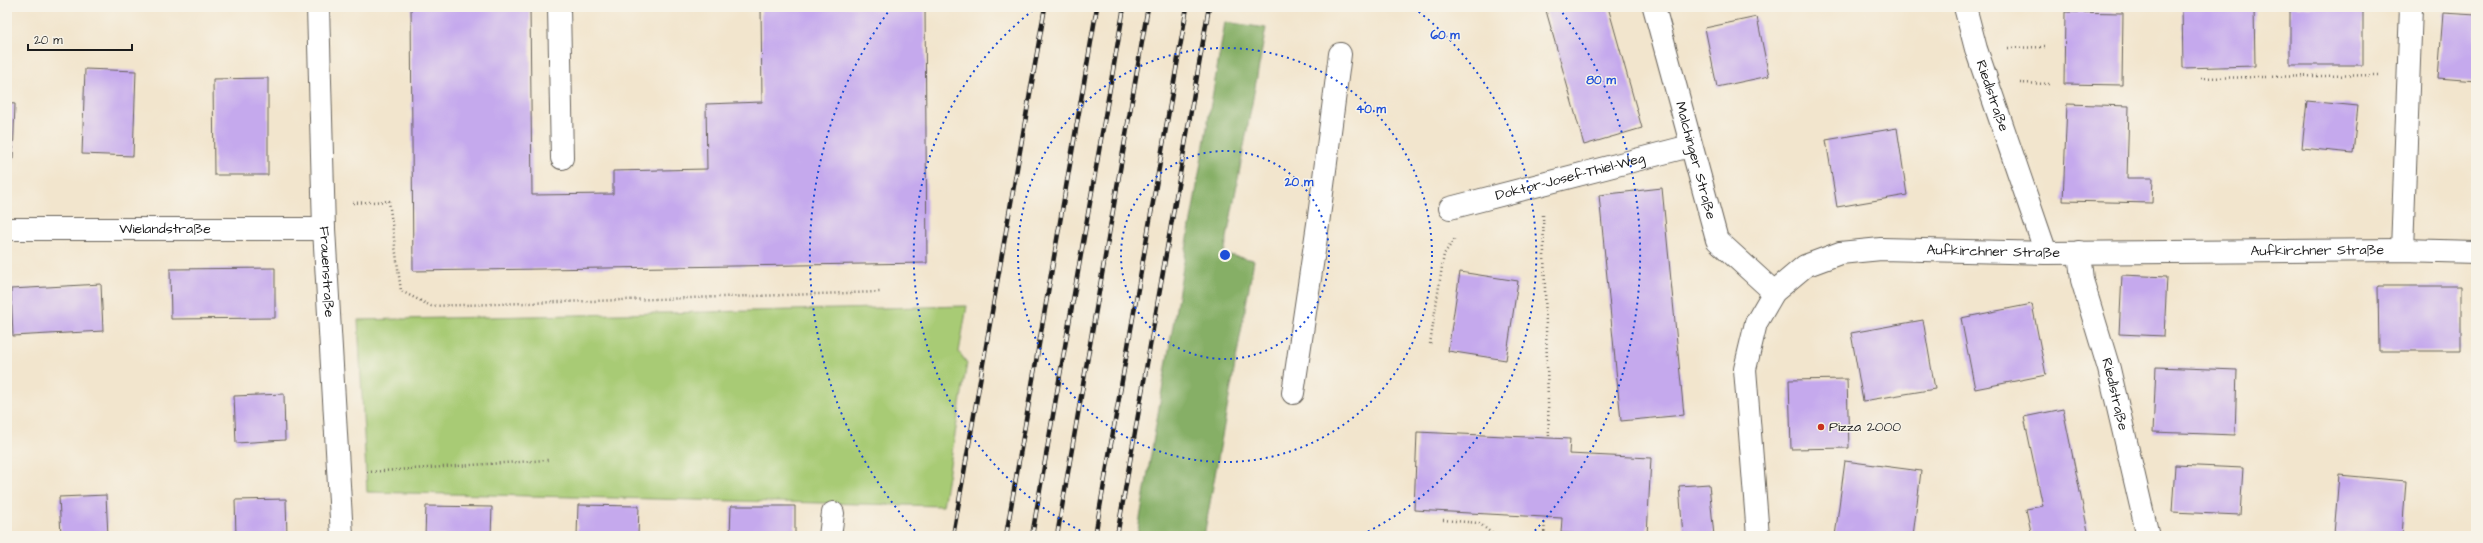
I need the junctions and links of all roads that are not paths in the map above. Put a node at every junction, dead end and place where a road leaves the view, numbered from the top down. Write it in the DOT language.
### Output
graph roads {
  1 [pos="318,7"];
  2 [pos="559,7"];
  3 [pos="1654,7"];
  4 [pos="1964,7"];
  5 [pos="2411,7"];
  6 [pos="1340,54"];
  7 [pos="1690,146"];
  8 [pos="562,158"];
  9 [pos="1450,208"];
  10 [pos="7,229"];
  11 [pos="324,229"];
  12 [pos="2402,250"];
  13 [pos="2079,252"];
  14 [pos="2476,252"];
  15 [pos="2046,253"];
  16 [pos="1774,292"];
  17 [pos="1293,392"];
  18 [pos="833,514"];
  19 [pos="342,536"];
  20 [pos="830,536"];
  21 [pos="1758,536"];
  22 [pos="2148,536"];
  1 -- 11 [label="street, Frauenstraße"];
  2 -- 8 [label="street"];
  3 -- 7 [label="street, Malchinger Straße"];
  4 -- 15 [label="street, Riedlstraße"];
  5 -- 12 [label="street"];
  6 -- 17 [label="street"];
  7 -- 9 [label="street, Doktor-Josef-Thiel-Weg"];
  7 -- 16 [label="street, Malchinger Straße"];
  10 -- 11 [label="street, Wielandstraße"];
  11 -- 19 [label="street, Frauenstraße"];
  12 -- 13 [label="street, Aufkirchner Straße"];
  12 -- 14 [label="street, Aufkirchner Straße"];
  13 -- 15 [label="street, Aufkirchner Straße"];
  13 -- 22 [label="street, Riedlstraße"];
  15 -- 16 [label="street, Aufkirchner Straße"];
  16 -- 21 [label="street, Aufkirchner Straße"];
  18 -- 20 [label="street"];
}
